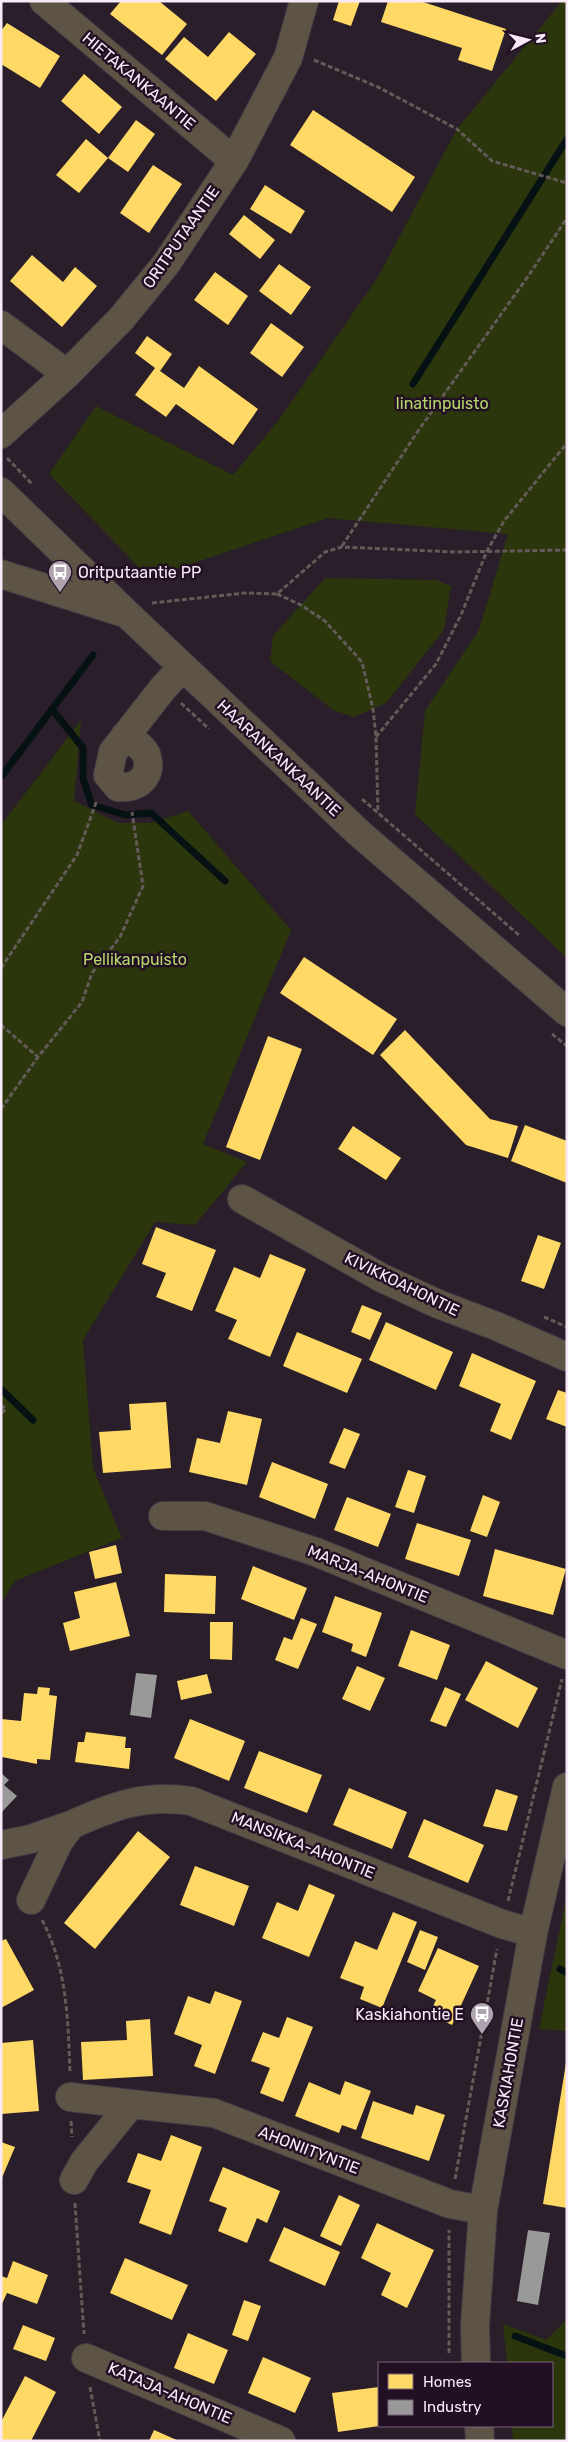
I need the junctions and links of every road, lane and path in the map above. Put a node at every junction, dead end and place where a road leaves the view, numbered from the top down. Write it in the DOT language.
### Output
graph roads {
  1 [pos="44,1"];
  2 [pos="304,1"];
  3 [pos="290,50"];
  4 [pos="234,160"];
  5 [pos="567,183"];
  6 [pos="567,218"];
  7 [pos="1,325"];
  8 [pos="67,374"];
  9 [pos="1,434"];
  10 [pos="567,443"];
  11 [pos="1,453"];
  12 [pos="35,487"];
  13 [pos="7,505"];
  14 [pos="342,547"];
  15 [pos="567,550"];
  16 [pos="486,551"];
  17 [pos="1,574"];
  18 [pos="277,594"];
  19 [pos="137,608"];
  20 [pos="155,610"];
  21 [pos="183,667"];
  22 [pos="164,686"];
  23 [pos="213,733"];
  24 [pos="125,736"];
  25 [pos="376,738"];
  26 [pos="356,793"];
  27 [pos="97,801"];
  28 [pos="132,810"];
  29 [pos="378,813"];
  30 [pos="360,834"];
  31 [pos="521,937"];
  32 [pos="1,968"];
  33 [pos="559,1023"];
  34 [pos="1,1025"];
  35 [pos="567,1046"];
  36 [pos="38,1057"];
  37 [pos="1,1109"];
  38 [pos="242,1199"];
  39 [pos="567,1358"];
  40 [pos="1,1405"];
  41 [pos="1,1414"];
  42 [pos="163,1516"];
  43 [pos="567,1655"];
  44 [pos="567,1787"];
  45 [pos="71,1825"];
  46 [pos="1,1845"];
  47 [pos="31,1900"];
  48 [pos="533,1933"];
  49 [pos="70,2097"];
  50 [pos="131,2104"];
  51 [pos="72,2143"];
  52 [pos="74,2180"];
  53 [pos="483,2210"];
  54 [pos="86,2358"];
  55 [pos="476,2362"];
  56 [pos="479,2427"];
  57 [pos="100,2441"];
  58 [pos="281,2441"];
  59 [pos="480,2441"];
  1 -- 4 [label="street, HIETAKANKAANTIE"];
  2 -- 3 [label="street, ORITPUTAANTIE"];
  3 -- 4 [label="street, ORITPUTAANTIE"];
  3 -- 5 [label="path"];
  4 -- 8 [label="street, ORITPUTAANTIE"];
  6 -- 14 [label="path"];
  7 -- 8 [label="street"];
  8 -- 9 [label="street, ORITPUTAANTIE"];
  10 -- 16 [label="path"];
  11 -- 12 [label="path"];
  13 -- 19 [label="street, HAARANKANKAANTIE"];
  14 -- 16 [label="path"];
  14 -- 18 [label="path"];
  15 -- 16 [label="path"];
  16 -- 25 [label="path"];
  17 -- 19 [label="street"];
  18 -- 19 [label="path"];
  18 -- 25 [label="path"];
  19 -- 20 [label="path"];
  19 -- 21 [label="street, HAARANKANKAANTIE"];
  21 -- 22 [label="street"];
  21 -- 30 [label="street, HAARANKANKAANTIE"];
  22 -- 23 [label="path"];
  22 -- 24 [label="street"];
  25 -- 29 [label="path"];
  26 -- 29 [label="path"];
  27 -- 32 [label="path"];
  28 -- 36 [label="path"];
  29 -- 30 [label="path"];
  29 -- 31 [label="path"];
  30 -- 33 [label="street, HAARANKANKAANTIE"];
  33 -- 35 [label="path"];
  34 -- 36 [label="path"];
  36 -- 37 [label="path"];
  38 -- 39 [label="street, KIVIKKOAHONTIE"];
  40 -- 41 [label="path"];
  42 -- 43 [label="street, MARJA-AHONTIE"];
  44 -- 48 [label="street, KASKIAHONTIE"];
  45 -- 46 [label="street, MANSIKKA-AHONTIE"];
  45 -- 47 [label="street"];
  45 -- 48 [label="street, MANSIKKA-AHONTIE"];
  47 -- 49 [label="path"];
  48 -- 53 [label="street, KASKIAHONTIE"];
  49 -- 50 [label="street, AHONIITYNTIE"];
  49 -- 51 [label="path"];
  50 -- 52 [label="street"];
  50 -- 53 [label="street, AHONIITYNTIE"];
  52 -- 54 [label="path"];
  53 -- 55 [label="street, KASKIAHONTIE"];
  54 -- 57 [label="path"];
  54 -- 58 [label="street, KATAJA-AHONTIE"];
  56 -- 59 [label="street"];
}
